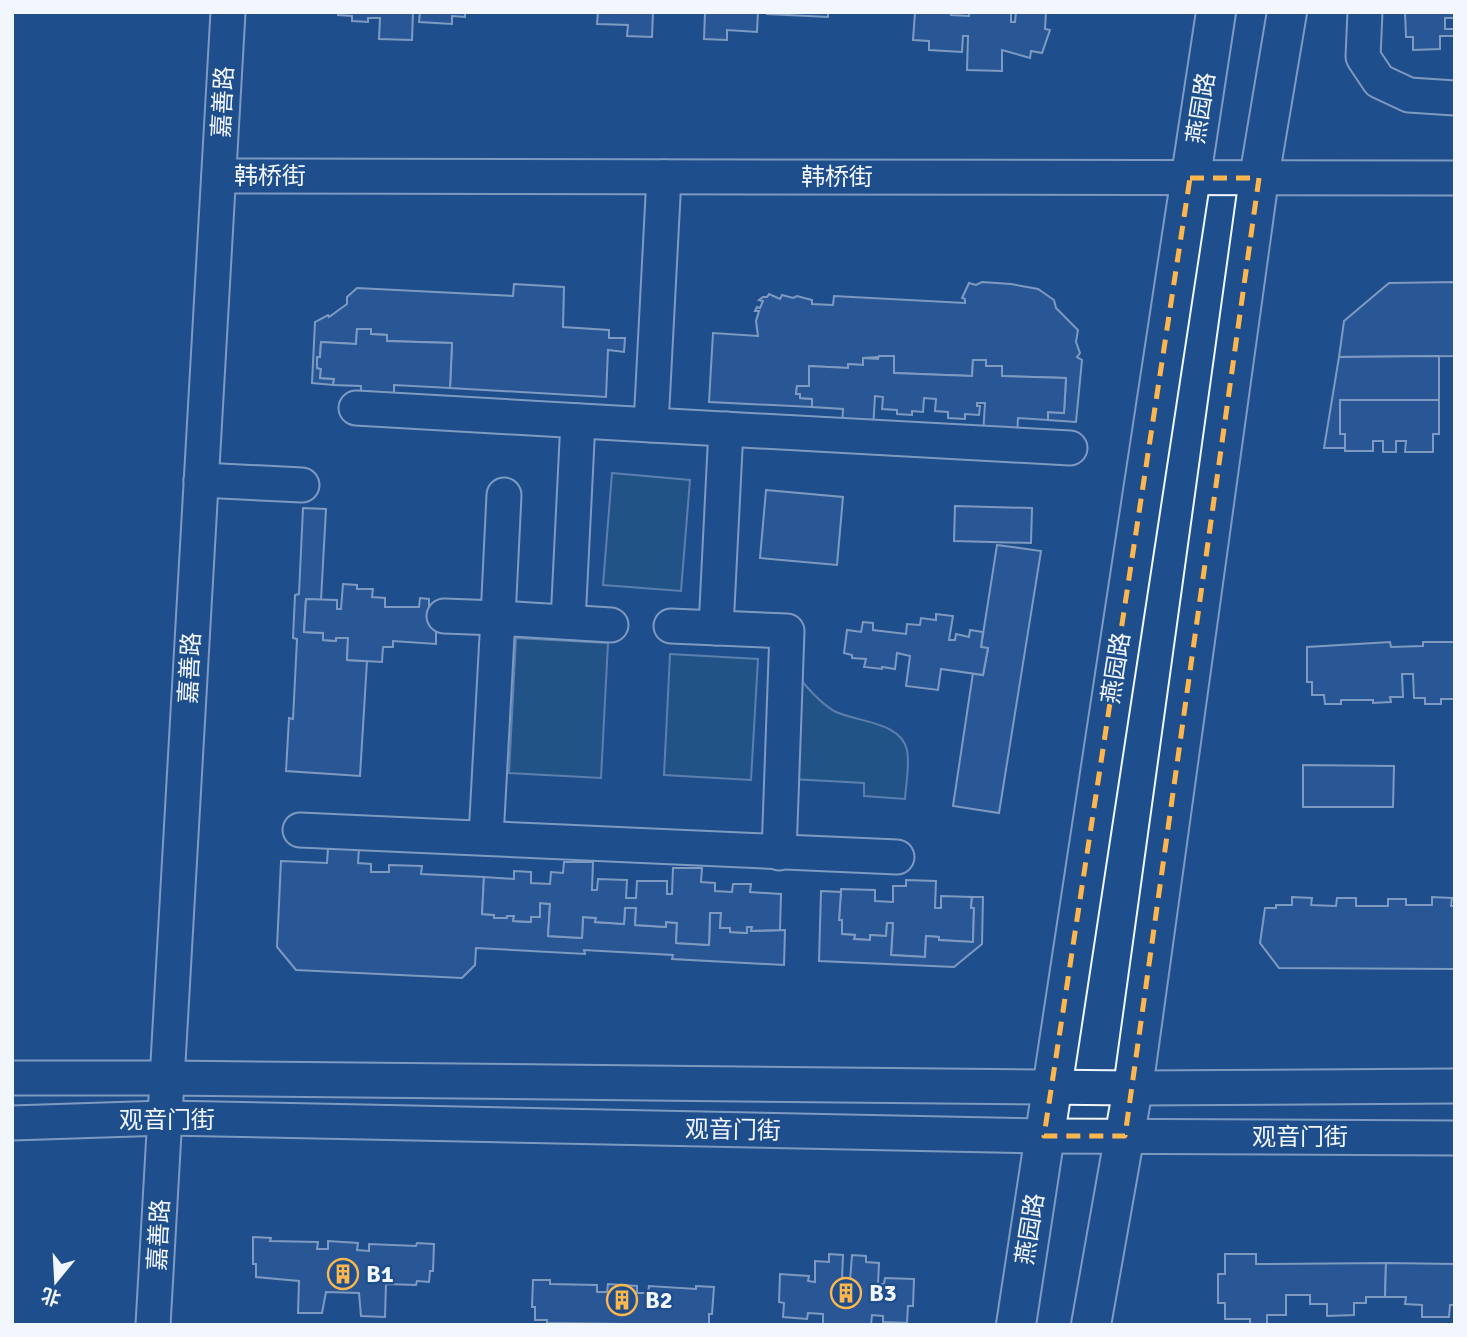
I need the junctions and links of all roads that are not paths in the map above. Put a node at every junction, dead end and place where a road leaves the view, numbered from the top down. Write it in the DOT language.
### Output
graph roads {
  1 [pos="228,12"];
  2 [pos="1216,12"];
  3 [pos="1287,12"];
  4 [pos="1365,12"];
  5 [pos="1455,98"];
  6 [pos="219,176"];
  7 [pos="664,177"];
  8 [pos="1190,178"];
  9 [pos="1259,178"];
  10 [pos="1455,178"];
  11 [pos="356,408"];
  12 [pos="578,421"];
  13 [pos="651,425"];
  14 [pos="726,429"];
  15 [pos="1070,448"];
  16 [pos="201,480"];
  17 [pos="302,485"];
  18 [pos="505,495"];
  19 [pos="444,616"];
  20 [pos="498,618"];
  21 [pos="568,622"];
  22 [pos="611,625"];
  23 [pos="671,626"];
  24 [pos="716,628"];
  25 [pos="300,830"];
  26 [pos="486,837"];
  27 [pos="779,853"];
  28 [pos="897,857"];
  29 [pos="12,1078"];
  30 [pos="167,1078"];
  31 [pos="1455,1086"];
  32 [pos="1052,1087"];
  33 [pos="1133,1088"];
  34 [pos="165,1118"];
  35 [pos="12,1123"];
  36 [pos="1044,1136"];
  37 [pos="1125,1136"];
  38 [pos="1455,1138"];
  39 [pos="153,1325"];
  40 [pos="1016,1325"];
  41 [pos="1091,1325"];
  1 -- 6 [label="street, 嘉善路"];
  2 -- 8 [label="main road, 燕园路"];
  3 -- 9 [label="main road"];
  4 -- 5 [label="street"];
  6 -- 7 [label="street, 韩桥街"];
  6 -- 16 [label="street, 嘉善路"];
  7 -- 8 [label="street, 韩桥街"];
  7 -- 13 [label="street"];
  8 -- 9 [label="street, 韩桥街"];
  8 -- 32 [label="main road, 燕园路"];
  9 -- 10 [label="street, 韩桥街"];
  9 -- 33 [label="main road"];
  11 -- 12 [label="street"];
  12 -- 13 [label="street"];
  12 -- 21 [label="street"];
  13 -- 14 [label="street"];
  14 -- 15 [label="street"];
  14 -- 24 [label="street"];
  16 -- 17 [label="street"];
  16 -- 30 [label="street, 嘉善路"];
  18 -- 20 [label="street"];
  19 -- 20 [label="street"];
  20 -- 21 [label="street"];
  20 -- 26 [label="street"];
  21 -- 22 [label="street"];
  23 -- 24 [label="street"];
  24 -- 27 [label="street"];
  25 -- 26 [label="street"];
  26 -- 27 [label="street"];
  27 -- 28 [label="street"];
  29 -- 30 [label="street, 观音门街"];
  30 -- 32 [label="street, 观音门街"];
  30 -- 34 [label="street, 嘉善路"];
  31 -- 33 [label="street, 观音门街"];
  32 -- 33 [label="street, 观音门街"];
  32 -- 36 [label="main road, 燕园路"];
  33 -- 37 [label="main road"];
  34 -- 35 [label="street, 观音门街"];
  34 -- 36 [label="street, 观音门街"];
  34 -- 39 [label="street, 嘉善路"];
  36 -- 37 [label="street, 观音门街"];
  36 -- 40 [label="main road, 燕园路"];
  37 -- 38 [label="street, 观音门街"];
  37 -- 41 [label="main road"];
}
